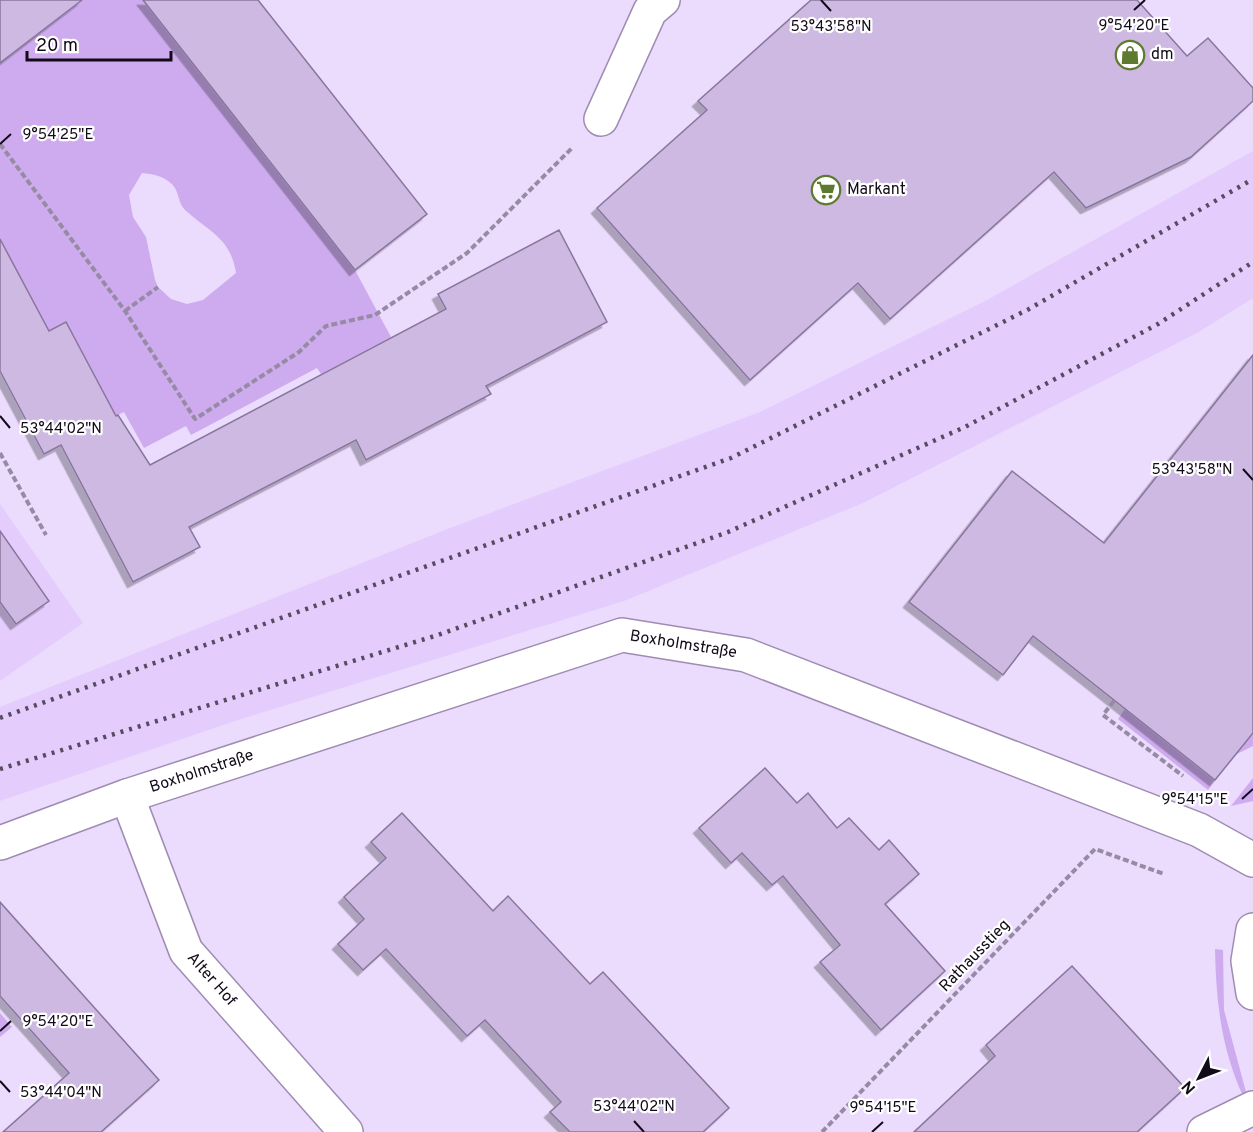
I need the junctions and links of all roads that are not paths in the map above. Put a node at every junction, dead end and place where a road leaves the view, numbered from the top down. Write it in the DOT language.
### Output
graph roads {
  1 [pos="663,0"];
  2 [pos="601,119"];
  3 [pos="127,796"];
  4 [pos="0,843"];
  5 [pos="1253,860"];
  6 [pos="1253,930"];
  7 [pos="1253,993"];
  8 [pos="1253,1108"];
  9 [pos="346,1132"];
  10 [pos="1204,1132"];
  1 -- 2 [label="street"];
  3 -- 4 [label="street, Boxholmstraße"];
  3 -- 5 [label="street, Boxholmstraße"];
  3 -- 9 [label="street, Alter Hof"];
  6 -- 7 [label="street"];
  8 -- 10 [label="street"];
}
